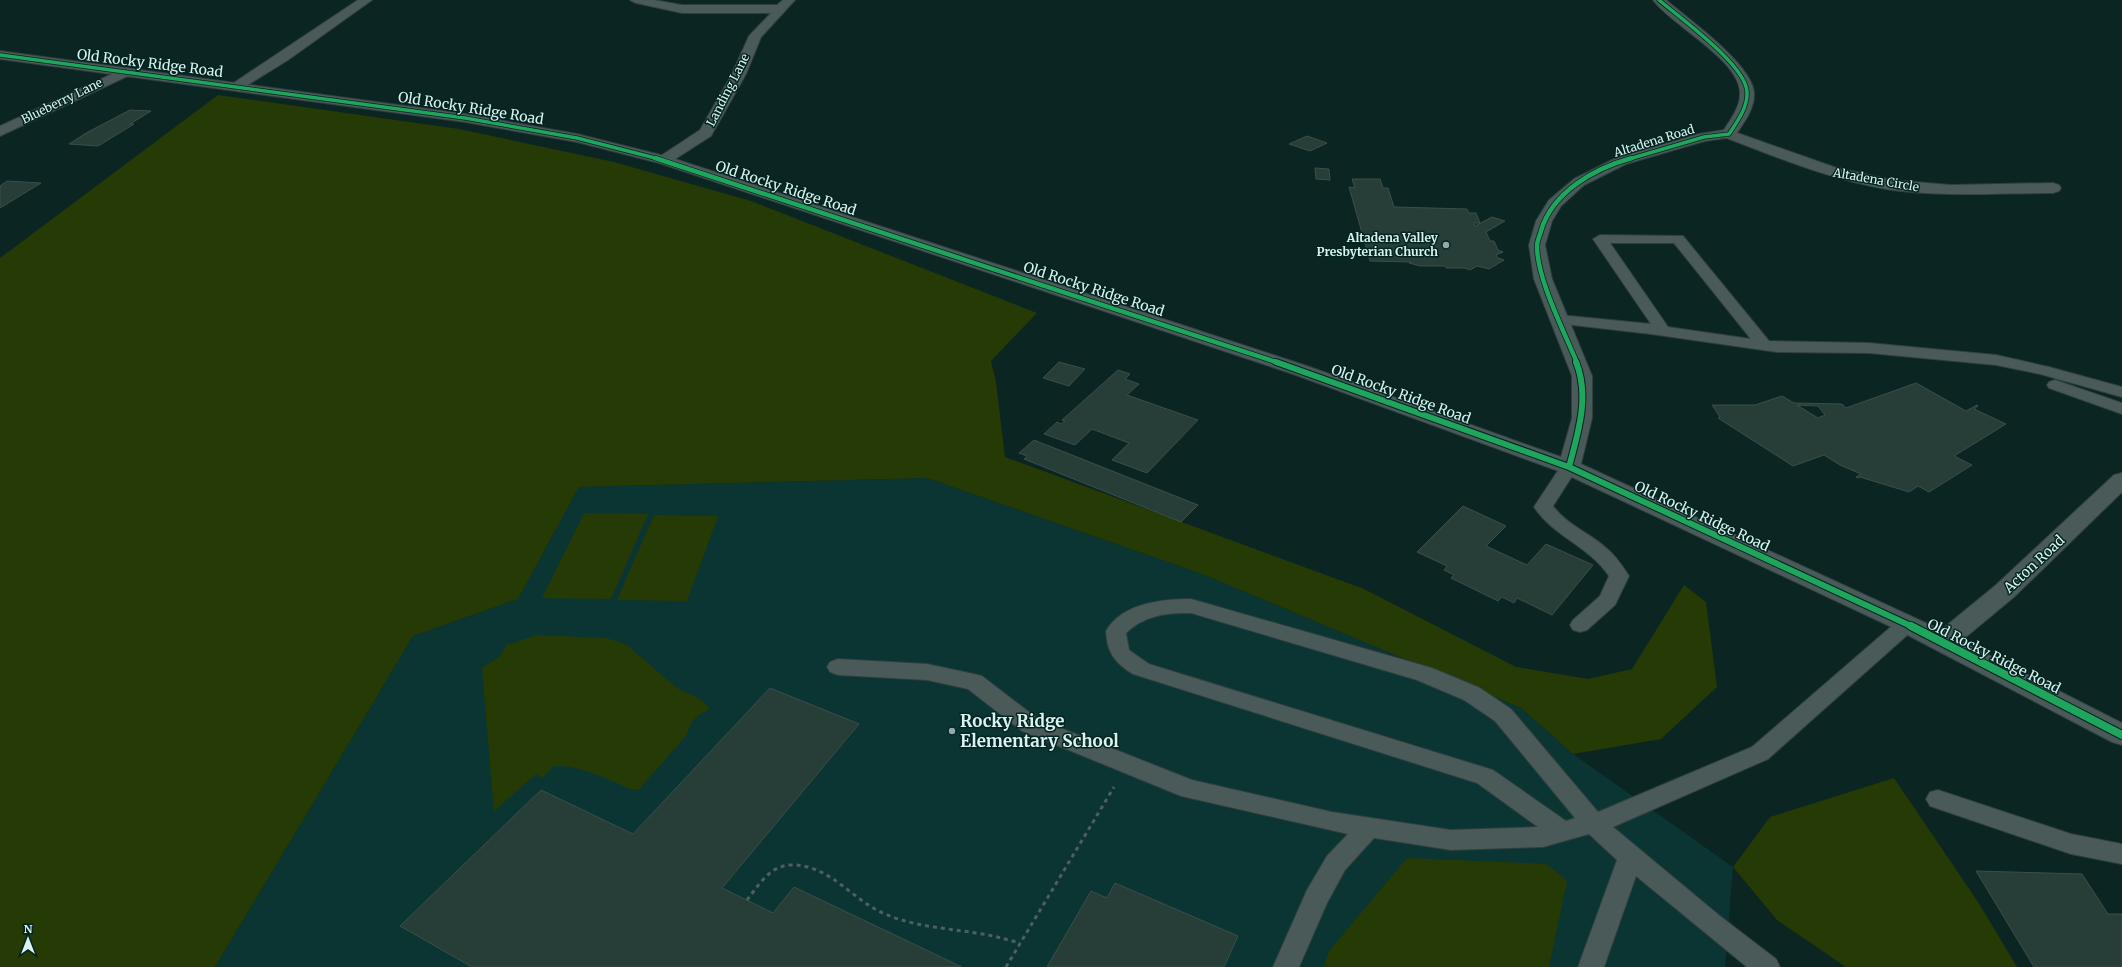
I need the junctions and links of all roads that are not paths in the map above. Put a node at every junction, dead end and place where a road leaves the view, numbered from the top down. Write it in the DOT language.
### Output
graph roads {
  1 [pos="366,0"];
  2 [pos="636,0"];
  3 [pos="1659,0"];
  4 [pos="786,5"];
  5 [pos="0,55"];
  6 [pos="125,72"];
  7 [pos="236,86"];
  8 [pos="0,132"];
  9 [pos="1729,134"];
  10 [pos="664,160"];
  11 [pos="2053,188"];
  12 [pos="1560,320"];
  13 [pos="1663,331"];
  14 [pos="1764,345"];
  15 [pos="1962,356"];
  16 [pos="2122,392"];
  17 [pos="2122,409"];
  18 [pos="1569,467"];
  19 [pos="2122,480"];
  20 [pos="1906,624"];
  21 [pos="1580,625"];
  22 [pos="1942,643"];
  23 [pos="838,667"];
  24 [pos="2122,735"];
  25 [pos="1938,799"];
  26 [pos="1592,822"];
  27 [pos="1370,827"];
  28 [pos="1562,831"];
  29 [pos="2122,854"];
  30 [pos="1630,857"];
  31 [pos="1286,967"];
  32 [pos="1591,967"];
  33 [pos="1767,967"];
  1 -- 7 [label="street"];
  2 -- 4 [label="street, Landing Lane"];
  3 -- 9 [label="street"];
  4 -- 10 [label="street, Landing Lane"];
  5 -- 6 [label="street, Old Rocky Ridge Road"];
  6 -- 7 [label="street, Old Rocky Ridge Road"];
  6 -- 8 [label="street, Blueberry Lane"];
  7 -- 10 [label="street, Old Rocky Ridge Road"];
  9 -- 11 [label="street, Altadena Circle"];
  9 -- 12 [label="street, Altadena Road"];
  10 -- 18 [label="street, Old Rocky Ridge Road"];
  12 -- 13 [label="lane"];
  12 -- 18 [label="street, Altadena Road"];
  13 -- 14 [label="lane"];
  13 -- 14 [label="lane"];
  14 -- 15 [label="lane"];
  15 -- 16 [label="lane"];
  15 -- 17 [label="lane"];
  18 -- 20 [label="street, Old Rocky Ridge Road"];
  18 -- 21 [label="lane"];
  19 -- 22 [label="street, Acton Road"];
  20 -- 22 [label="street, Old Rocky Ridge Road"];
  20 -- 26 [label="lane"];
  22 -- 24 [label="street, Old Rocky Ridge Road"];
  23 -- 27 [label="lane"];
  25 -- 29 [label="lane"];
  26 -- 28 [label="lane"];
  26 -- 28 [label="lane"];
  26 -- 30 [label="lane"];
  27 -- 28 [label="lane"];
  27 -- 31 [label="lane"];
  30 -- 32 [label="lane"];
  30 -- 33 [label="lane"];
}
